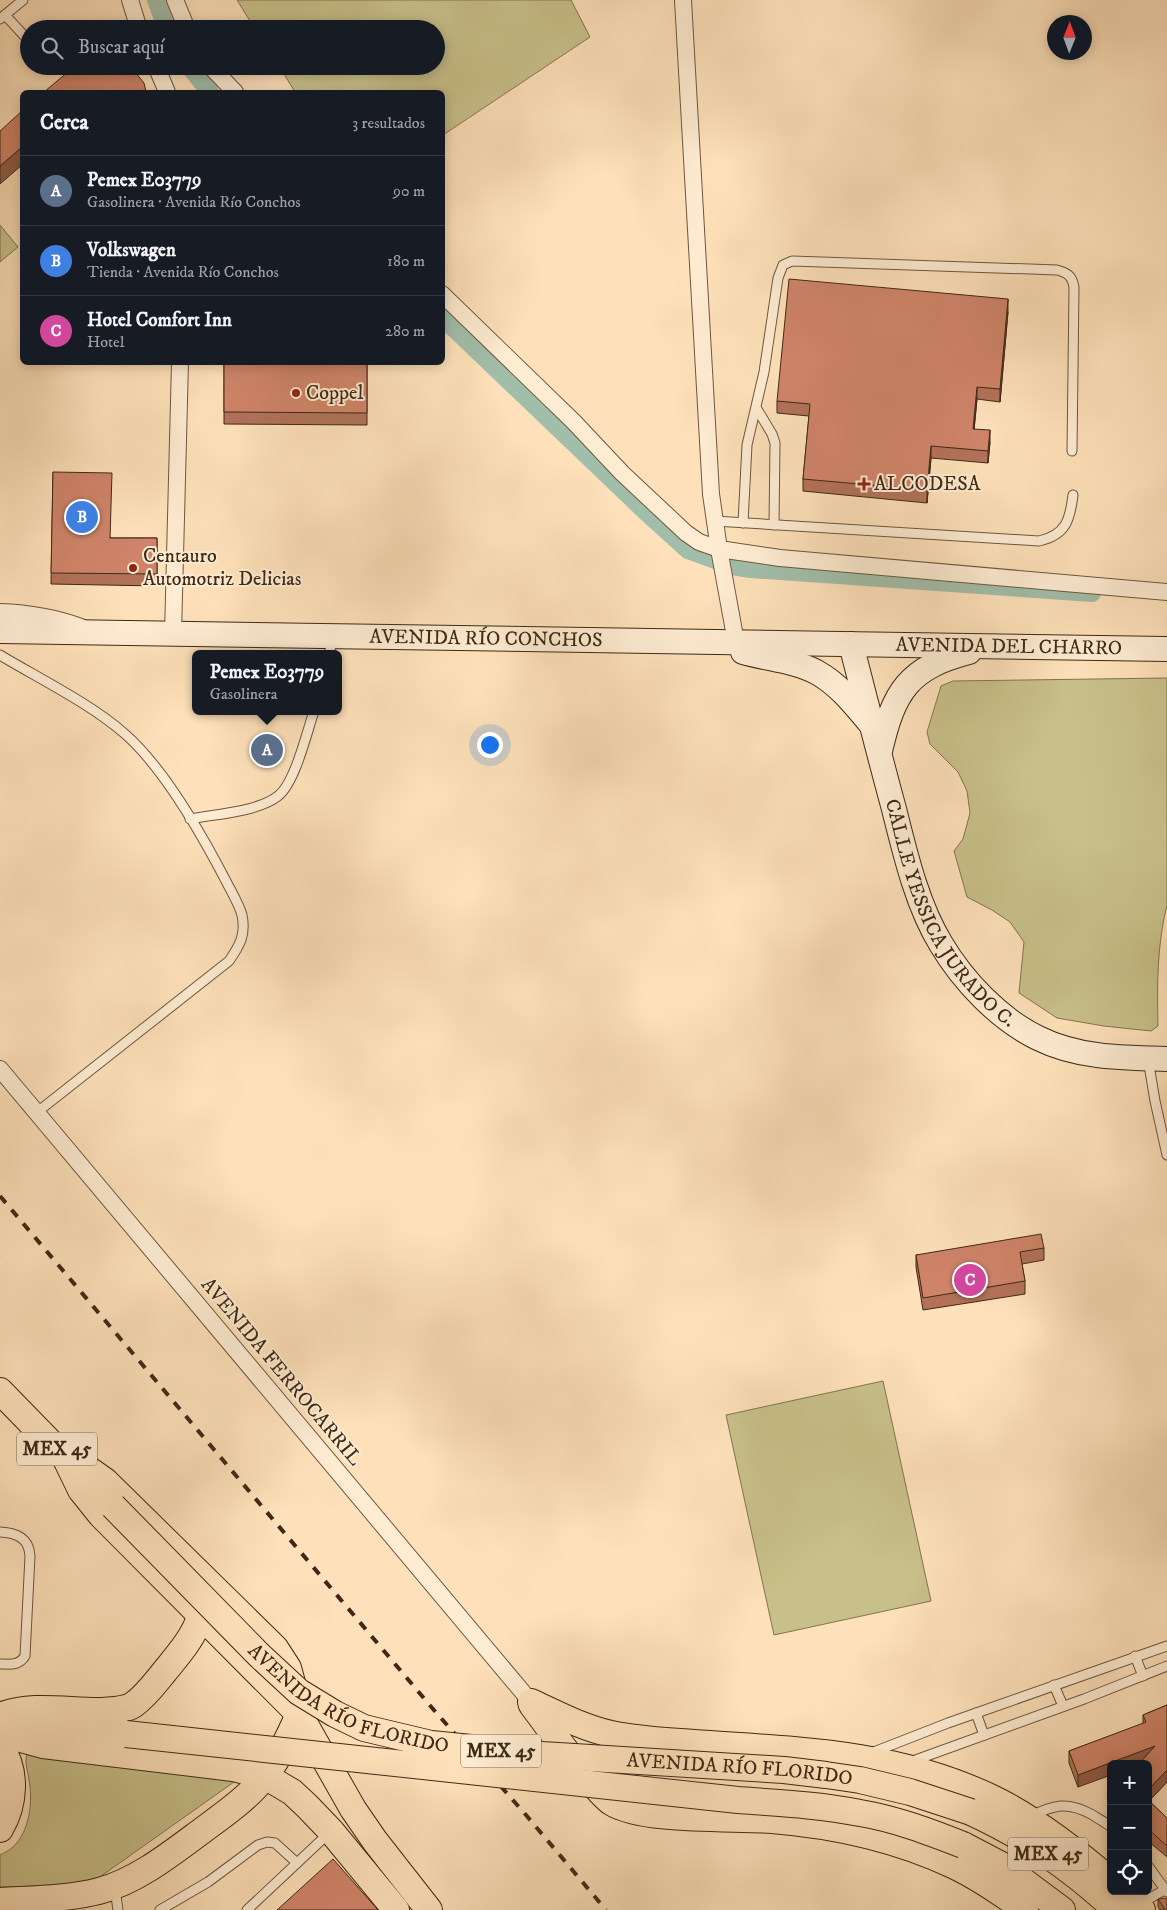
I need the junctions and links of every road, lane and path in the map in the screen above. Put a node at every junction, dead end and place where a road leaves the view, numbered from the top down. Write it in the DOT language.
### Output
graph roads {
  1 [pos="23,0"];
  2 [pos="130,0"];
  3 [pos="175,0"];
  4 [pos="683,0"];
  5 [pos="3,17"];
  6 [pos="137,20"];
  7 [pos="183,20"];
  8 [pos="20,33"];
  9 [pos="160,75"];
  10 [pos="219,75"];
  11 [pos="166,90"];
  12 [pos="233,90"];
  13 [pos="445,297"];
  14 [pos="180,365"];
  15 [pos="757,409"];
  16 [pos="1072,450"];
  17 [pos="1073,495"];
  18 [pos="714,521"];
  19 [pos="743,523"];
  20 [pos="774,525"];
  21 [pos="719,550"];
  22 [pos="1167,592"];
  23 [pos="0,612"];
  24 [pos="0,631"];
  25 [pos="94,633"];
  26 [pos="174,634"];
  27 [pos="710,642"];
  28 [pos="736,642"];
  29 [pos="851,644"];
  30 [pos="331,645"];
  31 [pos="990,647"];
  32 [pos="1167,650"];
  33 [pos="0,655"];
  34 [pos="313,715"];
  35 [pos="873,728"];
  36 [pos="880,755"];
  37 [pos="190,819"];
  38 [pos="1158,1059"];
  39 [pos="0,1069"];
  40 [pos="36,1113"];
  41 [pos="1167,1155"];
  42 [pos="0,1391"];
  43 [pos="66,1459"];
  44 [pos="0,1532"];
  45 [pos="200,1616"];
  46 [pos="1167,1646"];
  47 [pos="1135,1656"];
  48 [pos="0,1664"];
  49 [pos="1167,1666"];
  50 [pos="1143,1676"];
  51 [pos="1054,1685"];
  52 [pos="530,1702"];
  53 [pos="1063,1706"];
  54 [pos="298,1714"];
  55 [pos="976,1714"];
  56 [pos="0,1716"];
  57 [pos="0,1724"];
  58 [pos="0,1730"];
  59 [pos="984,1735"];
  60 [pos="651,1740"];
  61 [pos="0,1745"];
  62 [pos="859,1758"];
  63 [pos="898,1766"];
  64 [pos="265,1776"];
  65 [pos="661,1815"];
  66 [pos="1026,1818"];
  67 [pos="1107,1825"];
  68 [pos="0,1829"];
  69 [pos="331,1831"];
  70 [pos="297,1863"];
  71 [pos="1152,1872"];
  72 [pos="1107,1878"];
  73 [pos="1166,1891"];
  74 [pos="117,1898"];
  75 [pos="0,1901"];
  76 [pos="1129,1904"];
  77 [pos="160,1910"];
  78 [pos="247,1910"];
  79 [pos="396,1910"];
  80 [pos="429,1910"];
  81 [pos="1025,1910"];
  82 [pos="1062,1910"];
  1 -- 5 [label="lane"];
  2 -- 6 [label="street"];
  3 -- 7 [label="street"];
  4 -- 18 [label="street"];
  5 -- 8 [label="lane"];
  9 -- 11 [label="street"];
  10 -- 12 [label="street"];
  13 -- 21 [label="street"];
  14 -- 26 [label="street"];
  15 -- 16 [label="lane"];
  15 -- 19 [label="lane"];
  15 -- 20 [label="lane"];
  17 -- 20 [label="lane"];
  18 -- 19 [label="lane"];
  18 -- 21 [label="street"];
  19 -- 20 [label="lane"];
  21 -- 22 [label="street"];
  21 -- 28 [label="street"];
  23 -- 25 [label="street"];
  24 -- 25 [label="main road, AVENIDA RÍO CONCHOS"];
  25 -- 26 [label="main road, AVENIDA RÍO CONCHOS"];
  26 -- 30 [label="main road, AVENIDA RÍO CONCHOS"];
  27 -- 28 [label="main road, AVENIDA RÍO CONCHOS"];
  27 -- 30 [label="main road, AVENIDA RÍO CONCHOS"];
  27 -- 35 [label="main road"];
  28 -- 29 [label="main road, AVENIDA RÍO CONCHOS"];
  29 -- 31 [label="main road, AVENIDA DEL CHARRO"];
  29 -- 35 [label="main road, CALLE YESSICA JURADO C."];
  31 -- 32 [label="main road, AVENIDA DEL CHARRO"];
  31 -- 36 [label="main road"];
  33 -- 37 [label="lane"];
  34 -- 37 [label="lane"];
  35 -- 36 [label="main road, CALLE YESSICA JURADO C."];
  36 -- 38 [label="main road, CALLE YESSICA JURADO C."];
  37 -- 40 [label="lane"];
  38 -- 41 [label="lane"];
  39 -- 40 [label="street, AVENIDA FERROCARRIL"];
  40 -- 52 [label="street, AVENIDA FERROCARRIL"];
  42 -- 43 [label="main road, MEX 45"];
  43 -- 45 [label="main road"];
  43 -- 54 [label="main road"];
  43 -- 76 [label="main road, AVENIDA RÍO FLORIDO / MEX 45, bridge"];
  44 -- 48 [label="lane"];
  45 -- 54 [label="main road"];
  45 -- 56 [label="main road"];
  46 -- 47 [label="lane"];
  47 -- 50 [label="lane"];
  47 -- 51 [label="lane"];
  49 -- 50 [label="lane"];
  50 -- 53 [label="lane"];
  51 -- 53 [label="lane"];
  51 -- 55 [label="lane"];
  52 -- 60 [label="main road"];
  52 -- 65 [label="main road"];
  53 -- 59 [label="lane"];
  54 -- 64 [label="main road"];
  54 -- 80 [label="main road"];
  55 -- 59 [label="lane"];
  55 -- 62 [label="lane"];
  57 -- 82 [label="main road, AVENIDA RÍO FLORIDO / MEX 45, bridge"];
  58 -- 64 [label="main road"];
  59 -- 63 [label="lane"];
  60 -- 62 [label="main road"];
  60 -- 65 [label="main road"];
  61 -- 68 [label="main road"];
  62 -- 63 [label="main road"];
  63 -- 66 [label="main road"];
  64 -- 69 [label="main road"];
  64 -- 74 [label="main road"];
  65 -- 81 [label="main road"];
  66 -- 67 [label="lane"];
  66 -- 72 [label="main road"];
  69 -- 70 [label="lane"];
  69 -- 79 [label="main road"];
  70 -- 77 [label="lane"];
  70 -- 78 [label="lane"];
  71 -- 73 [label="lane"];
  73 -- 76 [label="lane"];
  74 -- 75 [label="main road"];
}
